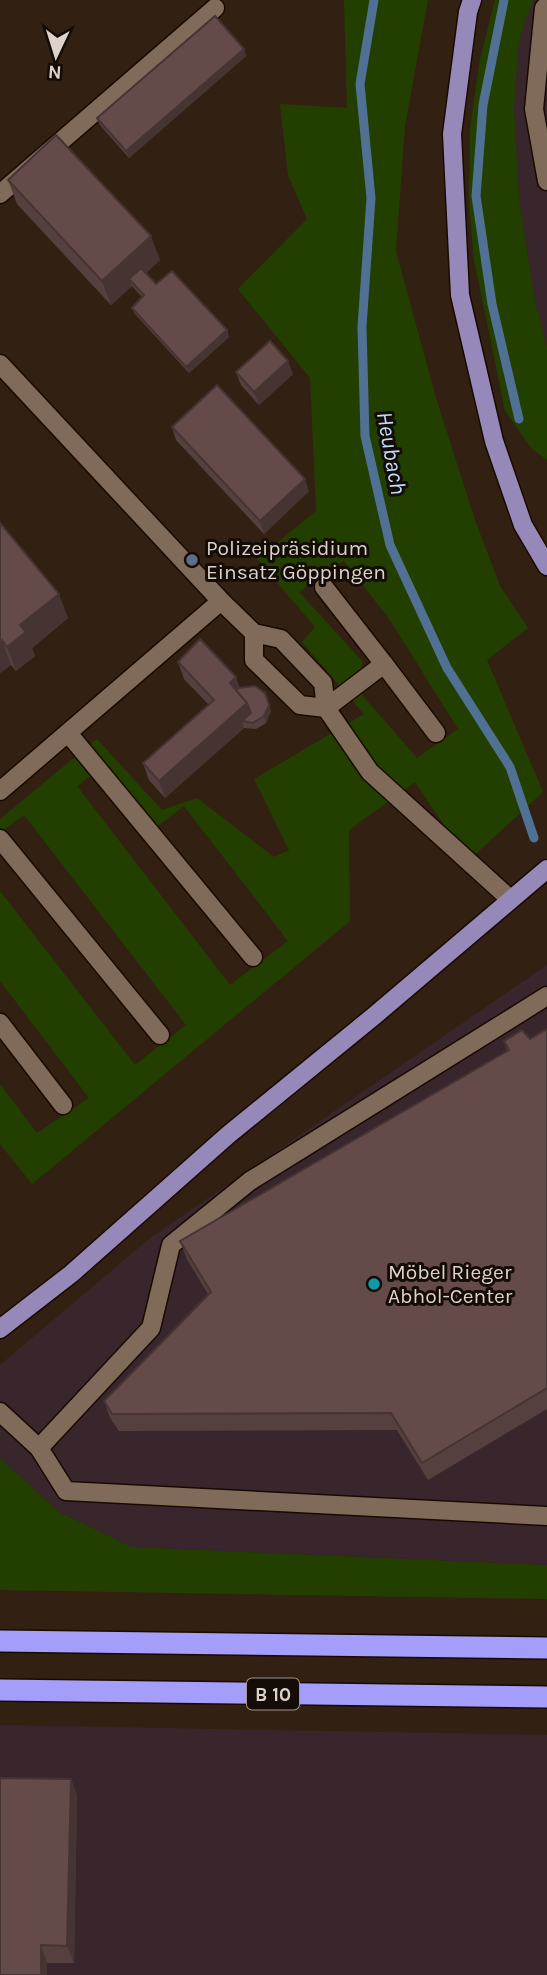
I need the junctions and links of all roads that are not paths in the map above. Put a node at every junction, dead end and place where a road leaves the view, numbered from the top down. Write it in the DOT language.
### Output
graph roads {
  1 [pos="472,0"];
  2 [pos="547,5"];
  3 [pos="215,8"];
  4 [pos="547,181"];
  5 [pos="0,194"];
  6 [pos="0,364"];
  7 [pos="547,566"];
  8 [pos="324,587"];
  9 [pos="221,601"];
  10 [pos="254,633"];
  11 [pos="384,664"];
  12 [pos="326,708"];
  13 [pos="68,733"];
  14 [pos="436,733"];
  15 [pos="0,791"];
  16 [pos="0,839"];
  17 [pos="547,869"];
  18 [pos="510,899"];
  19 [pos="253,957"];
  20 [pos="547,996"];
  21 [pos="0,1023"];
  22 [pos="160,1035"];
  23 [pos="63,1105"];
  24 [pos="0,1329"];
  25 [pos="0,1412"];
  26 [pos="39,1448"];
  27 [pos="547,1516"];
  28 [pos="0,1641"];
  29 [pos="547,1648"];
  30 [pos="0,1690"];
  31 [pos="547,1698"];
  1 -- 7 [label="main road"];
  2 -- 4 [label="lane"];
  3 -- 5 [label="lane"];
  6 -- 9 [label="lane"];
  8 -- 11 [label="lane"];
  9 -- 10 [label="lane"];
  9 -- 13 [label="lane"];
  10 -- 12 [label="lane"];
  10 -- 12 [label="lane"];
  11 -- 12 [label="lane"];
  11 -- 14 [label="lane"];
  12 -- 18 [label="lane"];
  13 -- 15 [label="lane"];
  13 -- 19 [label="lane"];
  16 -- 22 [label="lane"];
  17 -- 18 [label="main road"];
  18 -- 24 [label="main road"];
  20 -- 26 [label="lane"];
  21 -- 23 [label="lane"];
  25 -- 26 [label="lane"];
  26 -- 27 [label="lane"];
  28 -- 29 [label="highway"];
  30 -- 31 [label="highway, B 10"];
}
